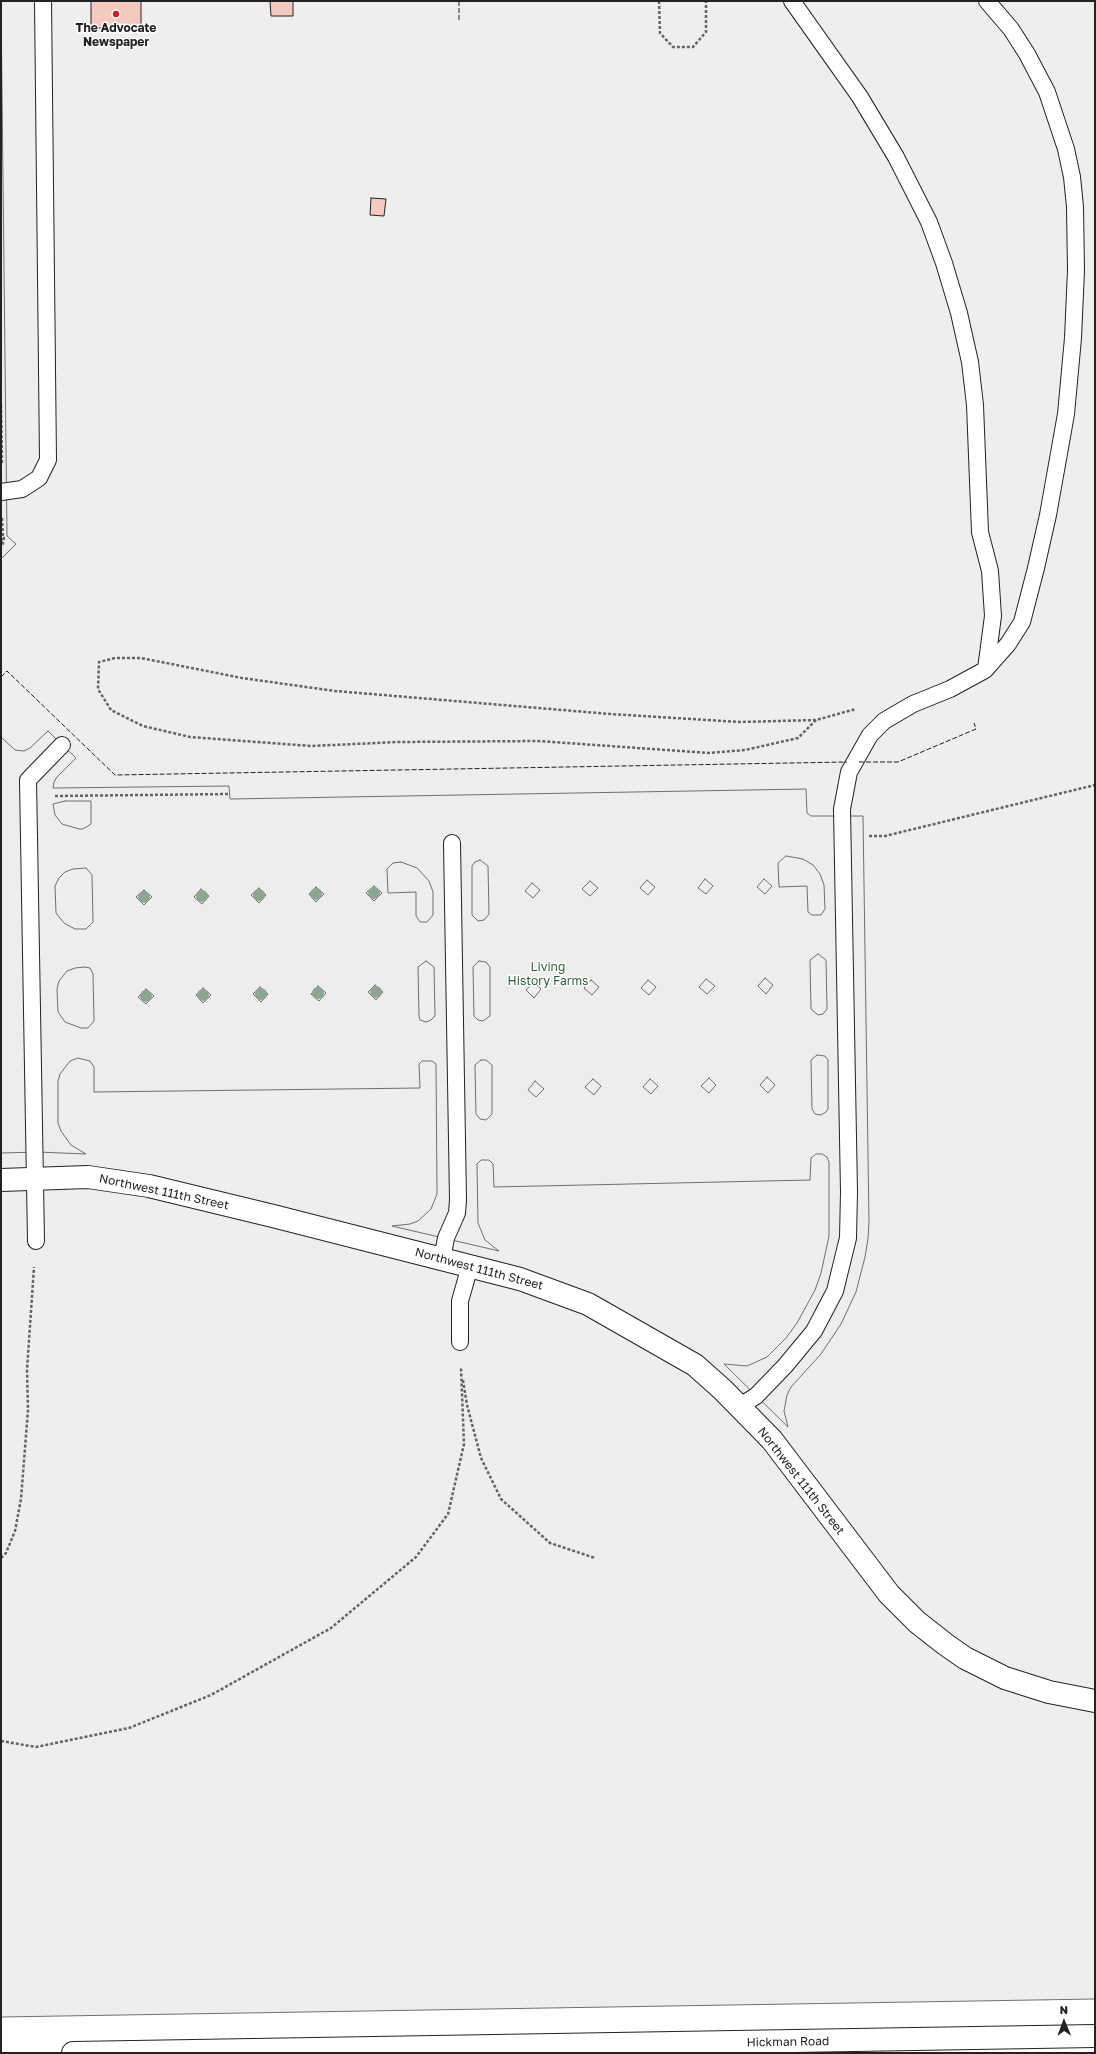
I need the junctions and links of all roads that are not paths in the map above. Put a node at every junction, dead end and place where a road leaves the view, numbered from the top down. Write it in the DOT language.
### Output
graph roads {
  1 [pos="43,1"];
  2 [pos="792,1"];
  3 [pos="987,1"];
  4 [pos="1,492"];
  5 [pos="986,670"];
  6 [pos="62,745"];
  7 [pos="452,843"];
  8 [pos="34,1178"];
  9 [pos="1,1180"];
  10 [pos="36,1242"];
  11 [pos="442,1259"];
  12 [pos="470,1266"];
  13 [pos="460,1342"];
  14 [pos="740,1406"];
  15 [pos="1095,1701"];
  16 [pos="1095,2036"];
  17 [pos="73,2053"];
  1 -- 4 [label="lane"];
  2 -- 5 [label="lane"];
  3 -- 5 [label="lane"];
  5 -- 14 [label="lane"];
  6 -- 8 [label="lane"];
  7 -- 11 [label="lane"];
  8 -- 9 [label="street, Northwest 111th Street"];
  8 -- 10 [label="lane"];
  8 -- 11 [label="street, Northwest 111th Street"];
  11 -- 12 [label="street, Northwest 111th Street"];
  12 -- 13 [label="lane"];
  12 -- 14 [label="street, Northwest 111th Street"];
  14 -- 15 [label="street, Northwest 111th Street"];
  16 -- 17 [label="street, Hickman Road"];
}
